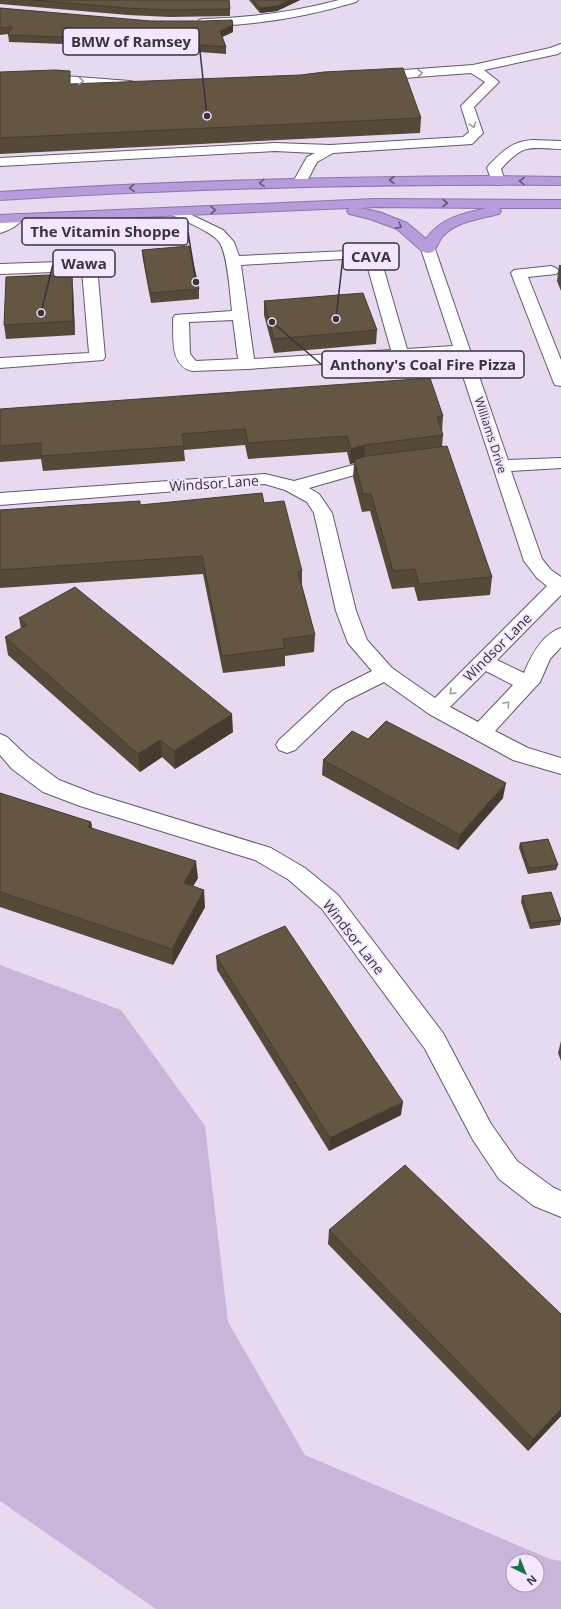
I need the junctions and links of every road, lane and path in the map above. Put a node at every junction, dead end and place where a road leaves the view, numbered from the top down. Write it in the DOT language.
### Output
graph roads {
  1 [pos="352,0"];
  2 [pos="192,23"];
  3 [pos="561,48"];
  4 [pos="473,68"];
  5 [pos="363,76"];
  6 [pos="0,77"];
  7 [pos="141,86"];
  8 [pos="561,145"];
  9 [pos="330,149"];
  10 [pos="0,162"];
  11 [pos="498,180"];
  12 [pos="561,181"];
  13 [pos="300,182"];
  14 [pos="0,196"];
  15 [pos="545,203"];
  16 [pos="561,204"];
  17 [pos="308,205"];
  18 [pos="177,212"];
  19 [pos="17,218"];
  20 [pos="0,219"];
  21 [pos="0,229"];
  22 [pos="428,249"];
  23 [pos="233,261"];
  24 [pos="0,269"];
  25 [pos="551,270"];
  26 [pos="241,315"];
  27 [pos="462,350"];
  28 [pos="400,354"];
  29 [pos="0,363"];
  30 [pos="247,364"];
  31 [pos="561,380"];
  32 [pos="401,463"];
  33 [pos="561,463"];
  34 [pos="501,466"];
  35 [pos="294,487"];
  36 [pos="0,499"];
  37 [pos="560,586"];
  38 [pos="561,635"];
  39 [pos="483,661"];
  40 [pos="385,673"];
  41 [pos="527,683"];
  42 [pos="436,709"];
  43 [pos="481,732"];
  44 [pos="0,742"];
  45 [pos="287,745"];
  46 [pos="561,766"];
  47 [pos="561,1204"];
  1 -- 2 [label="street"];
  3 -- 4 [label="street"];
  5 -- 4 [label="street, one-way"];
  4 -- 9 [label="street, one-way"];
  6 -- 7 [label="street, one-way"];
  8 -- 11 [label="street"];
  9 -- 10 [label="street"];
  9 -- 13 [label="street"];
  12 -- 11 [label="highway, one-way"];
  11 -- 13 [label="highway, one-way"];
  13 -- 14 [label="highway, one-way"];
  15 -- 16 [label="highway"];
  17 -- 15 [label="highway, one-way"];
  15 -- 22 [label="highway"];
  18 -- 17 [label="highway, one-way"];
  17 -- 22 [label="highway, one-way"];
  18 -- 19 [label="highway"];
  18 -- 23 [label="street"];
  19 -- 20 [label="highway"];
  19 -- 21 [label="street"];
  22 -- 27 [label="street, Williams Drive"];
  23 -- 26 [label="street"];
  23 -- 28 [label="street"];
  24 -- 29 [label="street"];
  25 -- 31 [label="street"];
  26 -- 30 [label="street"];
  26 -- 30 [label="street"];
  27 -- 28 [label="street"];
  27 -- 34 [label="street, Williams Drive"];
  28 -- 30 [label="street"];
  32 -- 35 [label="street"];
  33 -- 34 [label="street"];
  34 -- 37 [label="street, Williams Drive"];
  35 -- 36 [label="street, Windsor Lane"];
  35 -- 40 [label="street, Windsor Lane"];
  37 -- 39 [label="street, Windsor Lane"];
  38 -- 41 [label="street"];
  39 -- 41 [label="street"];
  39 -- 42 [label="street, Windsor Lane, one-way"];
  40 -- 42 [label="street, Windsor Lane"];
  40 -- 45 [label="street"];
  43 -- 41 [label="street, one-way"];
  42 -- 43 [label="street, Windsor Lane"];
  43 -- 46 [label="street, Windsor Lane"];
  44 -- 47 [label="street, Windsor Lane"];
}
